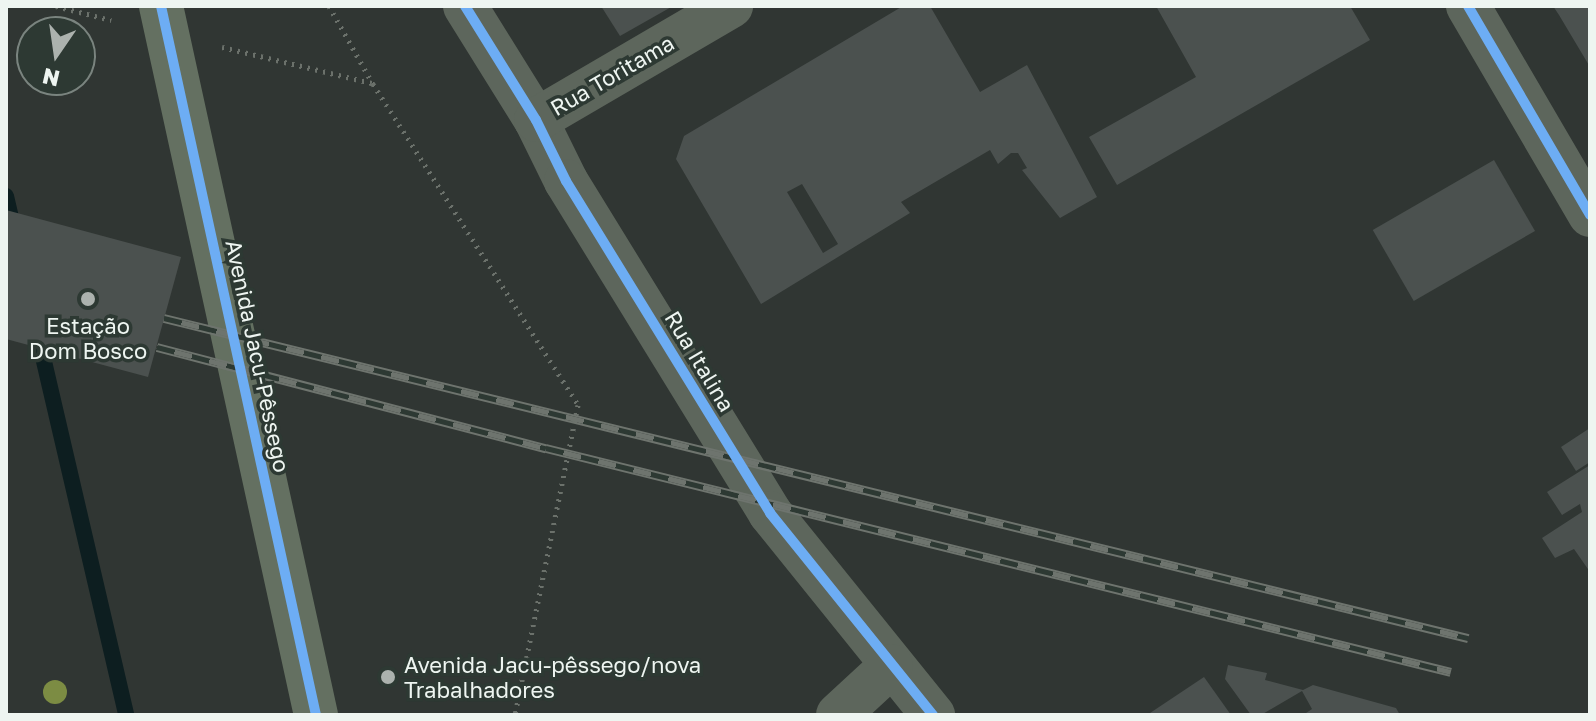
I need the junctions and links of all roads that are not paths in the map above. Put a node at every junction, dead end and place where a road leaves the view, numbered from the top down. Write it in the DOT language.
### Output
graph roads {
  1 [pos="161,6"];
  2 [pos="465,6"];
  3 [pos="731,6"];
  4 [pos="1468,6"];
  5 [pos="536,120"];
  6 [pos="1590,215"];
  7 [pos="891,666"];
  8 [pos="316,715"];
  9 [pos="838,715"];
  10 [pos="933,715"];
  1 -- 8 [label="highway, Avenida Jacu-Pêssego"];
  2 -- 5 [label="street, Rua Italina"];
  3 -- 5 [label="street, Rua Toritama"];
  4 -- 6 [label="street"];
  5 -- 7 [label="street, Rua Italina"];
  7 -- 9 [label="street"];
  7 -- 10 [label="street, Rua Italina"];
}
